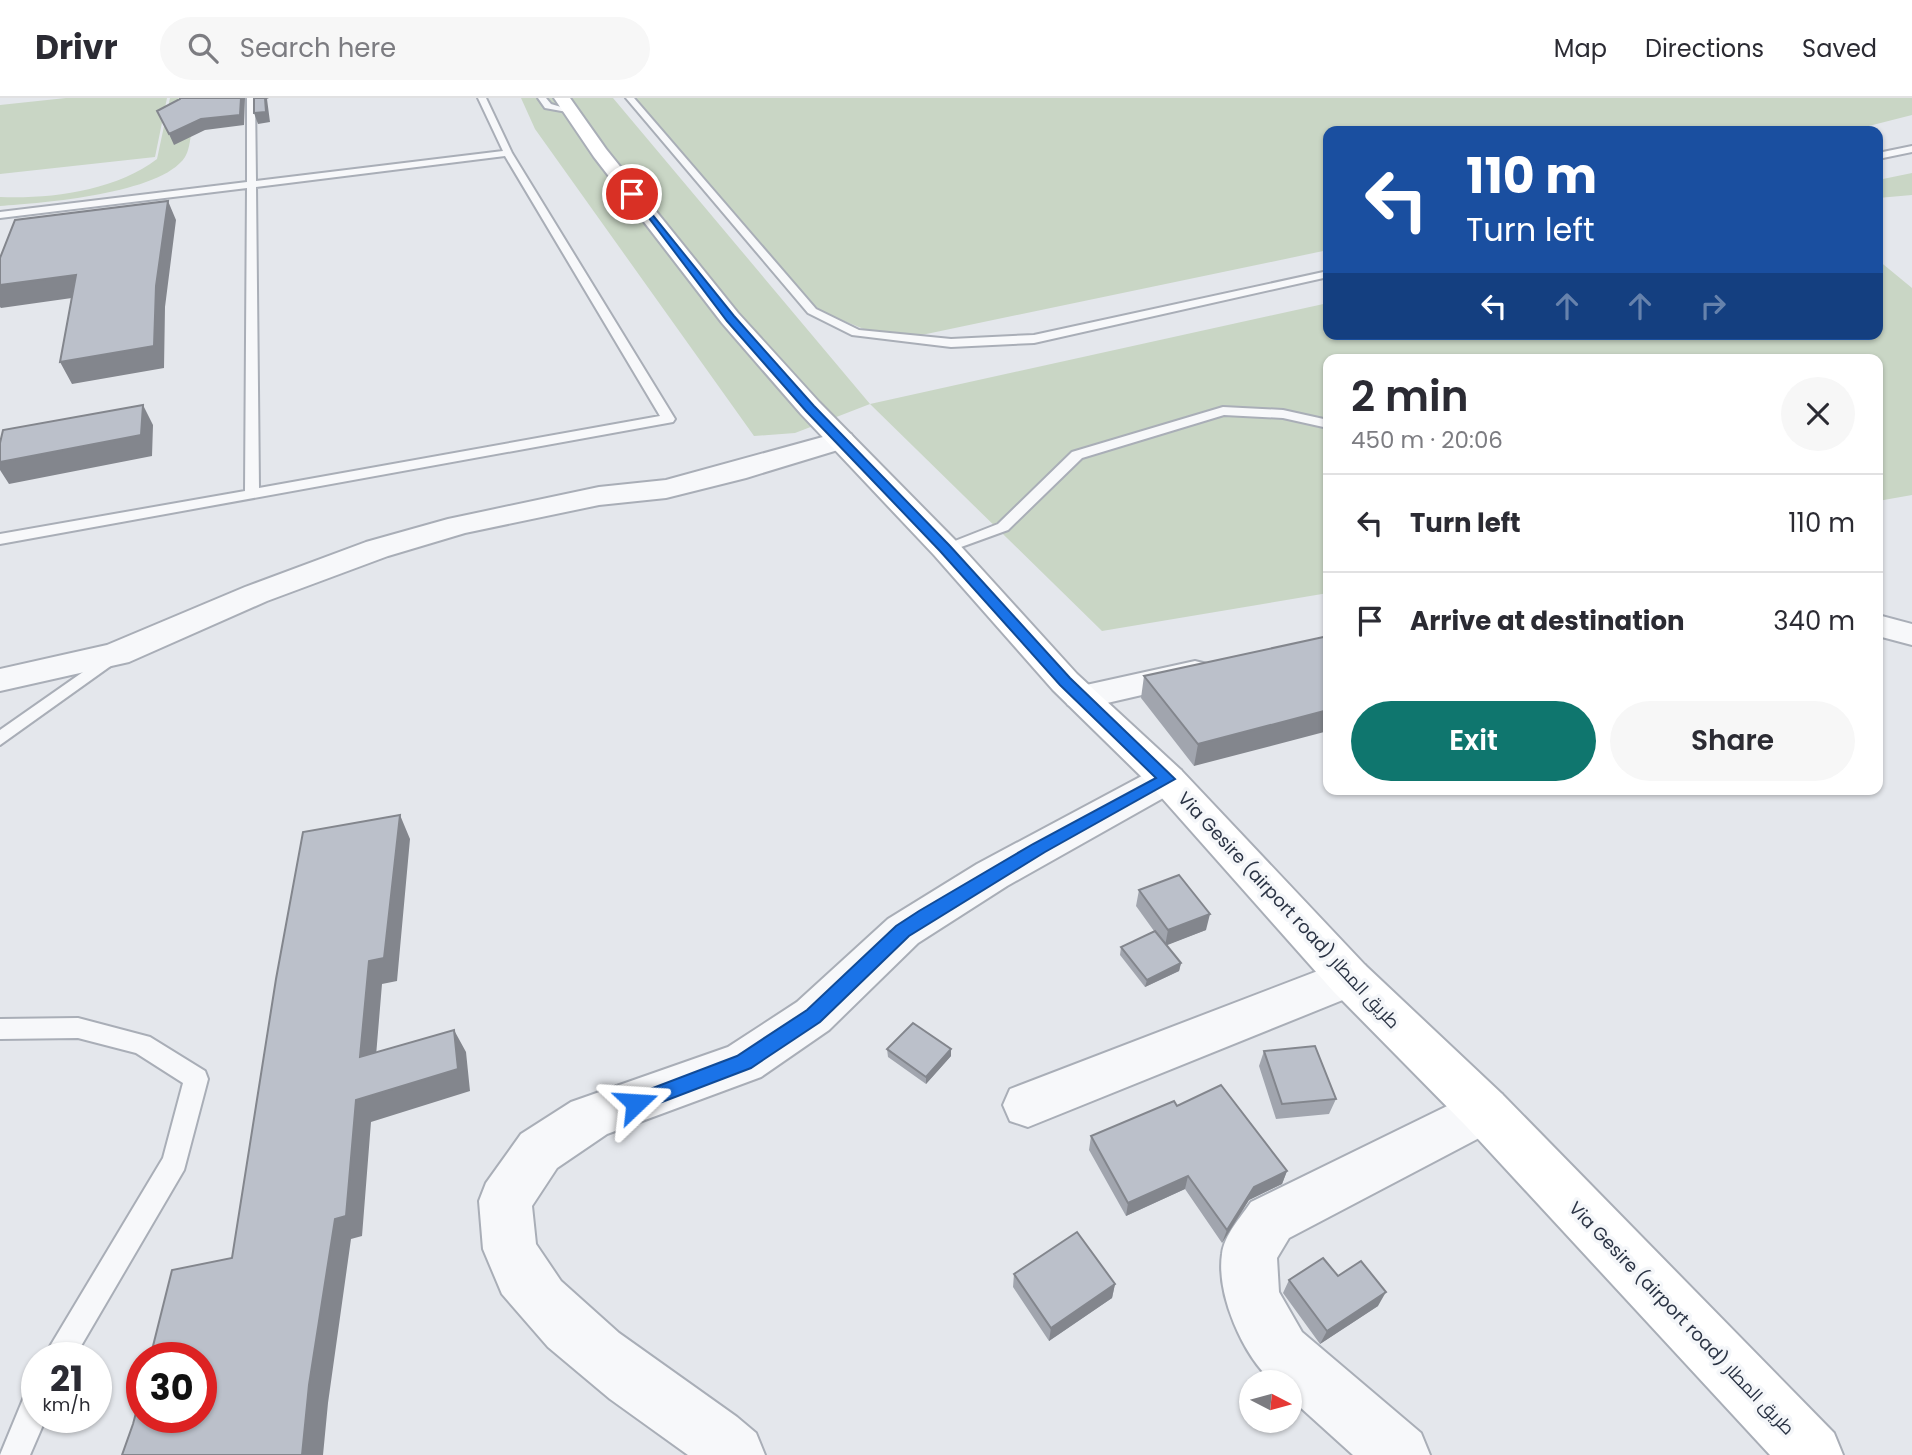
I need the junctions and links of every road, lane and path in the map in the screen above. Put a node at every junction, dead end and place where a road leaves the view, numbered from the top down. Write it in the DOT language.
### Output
graph roads {
  1 [pos="251,98"];
  2 [pos="482,98"];
  3 [pos="542,98"];
  4 [pos="630,98"];
  5 [pos="564,104"];
  6 [pos="1912,149"];
  7 [pos="508,153"];
  8 [pos="1883,155"];
  9 [pos="250,185"];
  10 [pos="0,215"];
  11 [pos="1323,275"];
  12 [pos="1323,423"];
  13 [pos="841,440"];
  14 [pos="252,494"];
  15 [pos="0,539"];
  16 [pos="945,548"];
  17 [pos="1883,626"];
  18 [pos="1912,635"];
  19 [pos="117,654"];
  20 [pos="1224,666"];
  21 [pos="0,680"];
  22 [pos="1081,697"];
  23 [pos="0,739"];
  24 [pos="1167,779"];
  25 [pos="1349,978"];
  26 [pos="0,1029"];
  27 [pos="1028,1105"];
  28 [pos="1484,1110"];
  29 [pos="68,1342"];
  30 [pos="23,1433"];
  31 [pos="13,1455"];
  32 [pos="734,1455"];
  33 [pos="1399,1455"];
  34 [pos="1812,1455"];
  1 -- 9 [label="lane"];
  2 -- 7 [label="lane"];
  3 -- 5 [label="lane"];
  4 -- 11 [label="lane"];
  5 -- 13 [label="main road, Via Gesire (airport road) طريق المطار"];
  6 -- 8 [label="lane"];
  7 -- 9 [label="lane"];
  7 -- 14 [label="lane"];
  9 -- 10 [label="lane"];
  9 -- 14 [label="lane"];
  12 -- 16 [label="lane"];
  13 -- 16 [label="main road, Via Gesire (airport road) طريق المطار"];
  13 -- 19 [label="street"];
  14 -- 15 [label="lane"];
  16 -- 22 [label="main road, Via Gesire (airport road) طريق المطار"];
  17 -- 18 [label="street"];
  19 -- 21 [label="street"];
  19 -- 23 [label="lane"];
  20 -- 22 [label="street"];
  22 -- 24 [label="main road, Via Gesire (airport road) طريق المطار"];
  24 -- 25 [label="main road, Via Gesire (airport road) طريق المطار"];
  24 -- 32 [label="street"];
  25 -- 27 [label="street"];
  25 -- 28 [label="main road, Via Gesire (airport road) طريق المطار"];
  26 -- 29 [label="lane"];
  28 -- 33 [label="street"];
  28 -- 34 [label="main road, Via Gesire (airport road) طريق المطار"];
  30 -- 31 [label="lane"];
}
